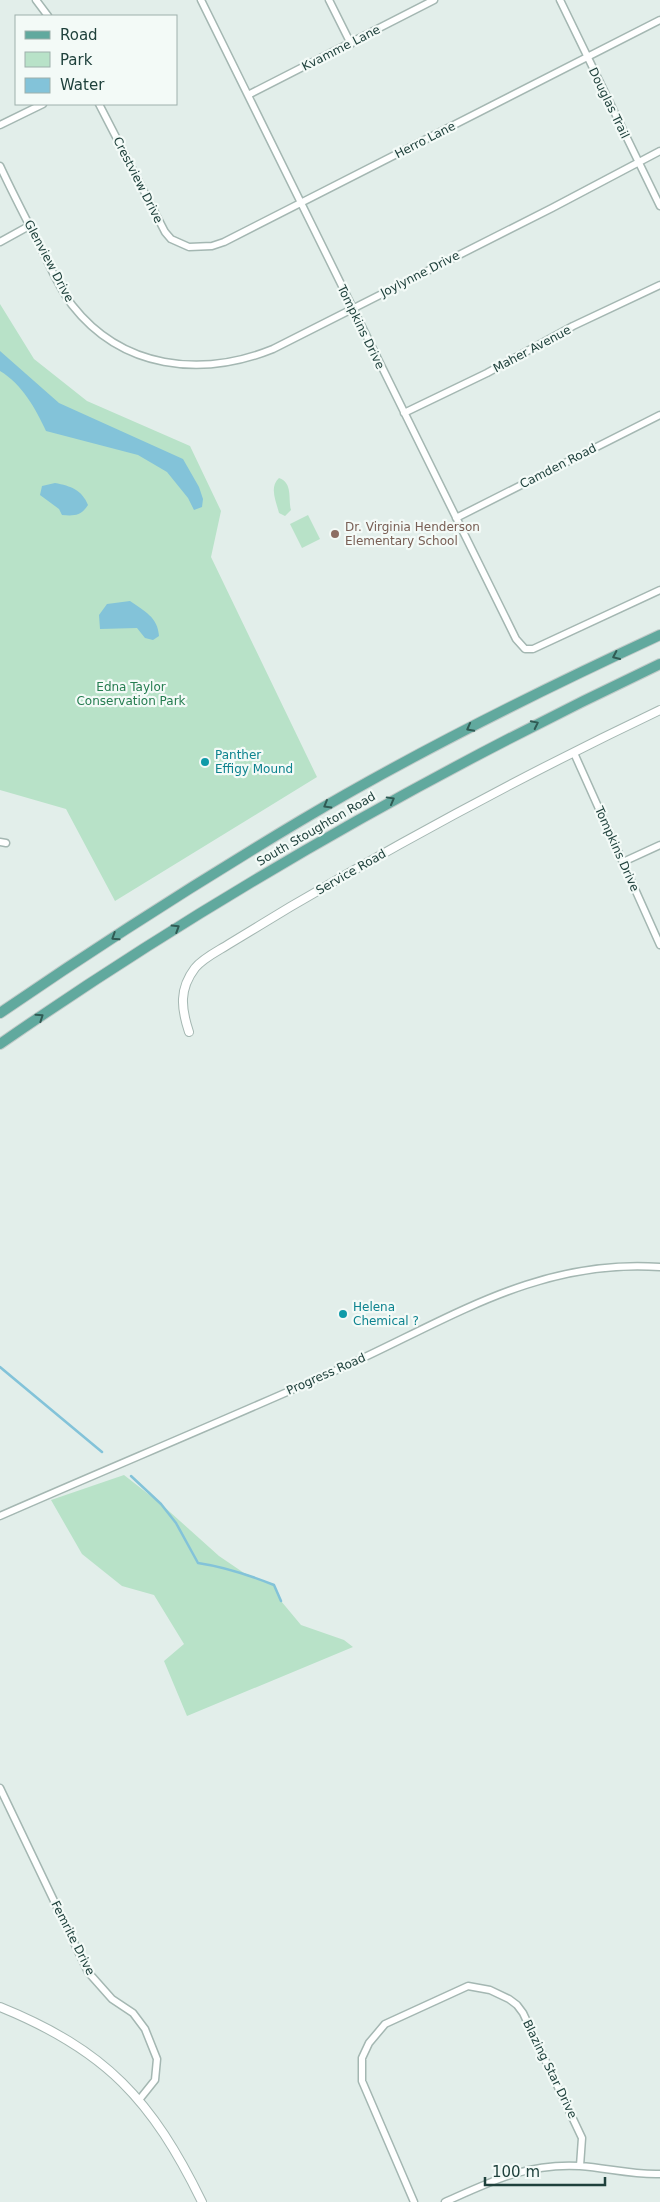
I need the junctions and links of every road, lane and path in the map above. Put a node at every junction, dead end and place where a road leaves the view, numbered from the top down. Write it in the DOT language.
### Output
graph roads {
  1 [pos="36,0"];
  2 [pos="201,0"];
  3 [pos="330,0"];
  4 [pos="434,0"];
  5 [pos="560,0"];
  6 [pos="47,15"];
  7 [pos="660,20"];
  8 [pos="351,44"];
  9 [pos="587,58"];
  10 [pos="248,95"];
  11 [pos="41,105"];
  12 [pos="100,105"];
  13 [pos="0,126"];
  14 [pos="660,151"];
  15 [pos="638,162"];
  16 [pos="0,166"];
  17 [pos="301,204"];
  18 [pos="660,206"];
  19 [pos="29,226"];
  20 [pos="0,242"];
  21 [pos="186,246"];
  22 [pos="660,285"];
  23 [pos="352,309"];
  24 [pos="171,364"];
  25 [pos="404,413"];
  26 [pos="660,415"];
  27 [pos="456,518"];
  28 [pos="660,590"];
  29 [pos="660,635"];
  30 [pos="660,664"];
  31 [pos="660,710"];
  32 [pos="574,753"];
  33 [pos="660,845"];
  34 [pos="623,862"];
  35 [pos="660,946"];
  36 [pos="0,1013"];
  37 [pos="189,1032"];
  38 [pos="0,1044"];
  39 [pos="660,1267"];
  40 [pos="0,1516"];
  41 [pos="0,1788"];
  42 [pos="0,2007"];
  43 [pos="139,2100"];
  44 [pos="580,2166"];
  45 [pos="660,2174"];
  46 [pos="202,2202"];
  47 [pos="414,2202"];
  48 [pos="445,2202"];
  1 -- 6 [label="street"];
  2 -- 10 [label="street, Tompkins Drive"];
  3 -- 8 [label="street"];
  4 -- 8 [label="street, Kvamme Lane"];
  5 -- 9 [label="street, Douglas Trail"];
  7 -- 9 [label="street, Herro Lane"];
  8 -- 10 [label="street, Kvamme Lane"];
  9 -- 15 [label="street, Douglas Trail"];
  9 -- 17 [label="street, Herro Lane"];
  10 -- 17 [label="street, Tompkins Drive"];
  11 -- 13 [label="street"];
  12 -- 21 [label="street, Crestview Drive"];
  14 -- 15 [label="street, Joylynne Drive"];
  15 -- 18 [label="street, Douglas Trail"];
  15 -- 23 [label="street, Joylynne Drive"];
  16 -- 19 [label="street, Glenview Drive"];
  17 -- 21 [label="street, Herro Lane"];
  17 -- 23 [label="street, Tompkins Drive"];
  19 -- 20 [label="street"];
  19 -- 24 [label="street, Glenview Drive"];
  22 -- 25 [label="street, Maher Avenue"];
  23 -- 24 [label="street, Joylynne Drive"];
  23 -- 25 [label="street, Tompkins Drive"];
  25 -- 27 [label="street, Tompkins Drive"];
  26 -- 27 [label="street, Camden Road"];
  27 -- 28 [label="street, Tompkins Drive"];
  29 -- 36 [label="main road, South Stoughton Road, one-way"];
  38 -- 30 [label="main road, South Stoughton Road, one-way"];
  31 -- 32 [label="street, Service Road"];
  32 -- 34 [label="street, Tompkins Drive"];
  32 -- 37 [label="street, Service Road"];
  33 -- 34 [label="street"];
  34 -- 35 [label="street, Tompkins Drive"];
  39 -- 40 [label="street, Progress Road"];
  41 -- 43 [label="street, Femrite Drive"];
  42 -- 43 [label="street"];
  43 -- 46 [label="street"];
  44 -- 45 [label="street"];
  44 -- 47 [label="street, Blazing Star Drive"];
  44 -- 48 [label="street"];
}
